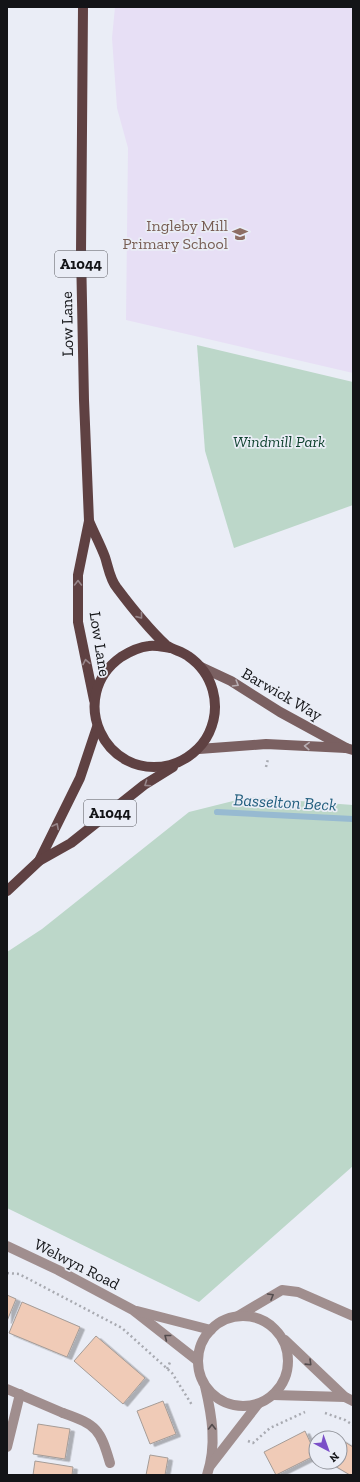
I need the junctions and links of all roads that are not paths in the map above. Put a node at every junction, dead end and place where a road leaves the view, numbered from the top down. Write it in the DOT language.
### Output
graph roads {
  1 [pos="83,7"];
  2 [pos="89,520"];
  3 [pos="170,648"];
  4 [pos="201,667"];
  5 [pos="94,700"];
  6 [pos="97,727"];
  7 [pos="199,748"];
  8 [pos="350,749"];
  9 [pos="179,762"];
  10 [pos="39,861"];
  11 [pos="7,891"];
  12 [pos="7,1246"];
  13 [pos="133,1310"];
  14 [pos="238,1316"];
  15 [pos="353,1316"];
  16 [pos="211,1330"];
  17 [pos="281,1336"];
  18 [pos="198,1361"];
  19 [pos="205,1386"];
  20 [pos="7,1389"];
  21 [pos="20,1394"];
  22 [pos="273,1395"];
  23 [pos="349,1399"];
  24 [pos="258,1404"];
  25 [pos="7,1447"];
  26 [pos="110,1463"];
  27 [pos="208,1471"];
  1 -- 2 [label="main road, Low Lane / A1044"];
  2 -- 3 [label="main road, Low Lane / A1044, one-way"];
  5 -- 2 [label="main road, Low Lane / A1044, one-way"];
  3 -- 4 [label="main road"];
  3 -- 5 [label="main road"];
  4 -- 7 [label="main road"];
  4 -- 8 [label="street, Barwick Way, one-way"];
  5 -- 6 [label="main road"];
  6 -- 9 [label="main road"];
  10 -- 6 [label="main road, A1044, one-way"];
  8 -- 7 [label="street, Barwick Way, one-way"];
  7 -- 9 [label="main road"];
  9 -- 10 [label="main road, A1044, one-way"];
  10 -- 11 [label="main road, A1044"];
  12 -- 13 [label="street, Welwyn Road"];
  13 -- 16 [label="street, Welwyn Road"];
  18 -- 13 [label="street, Welwyn Road, one-way"];
  14 -- 15 [label="street, one-way"];
  14 -- 16 [label="street"];
  14 -- 17 [label="street"];
  16 -- 18 [label="street"];
  17 -- 22 [label="street"];
  17 -- 23 [label="street, one-way"];
  18 -- 19 [label="street"];
  19 -- 24 [label="street"];
  27 -- 19 [label="street, one-way"];
  20 -- 21 [label="street"];
  21 -- 25 [label="street"];
  21 -- 26 [label="street"];
  22 -- 23 [label="street"];
  22 -- 24 [label="street"];
  24 -- 27 [label="street"];
}
